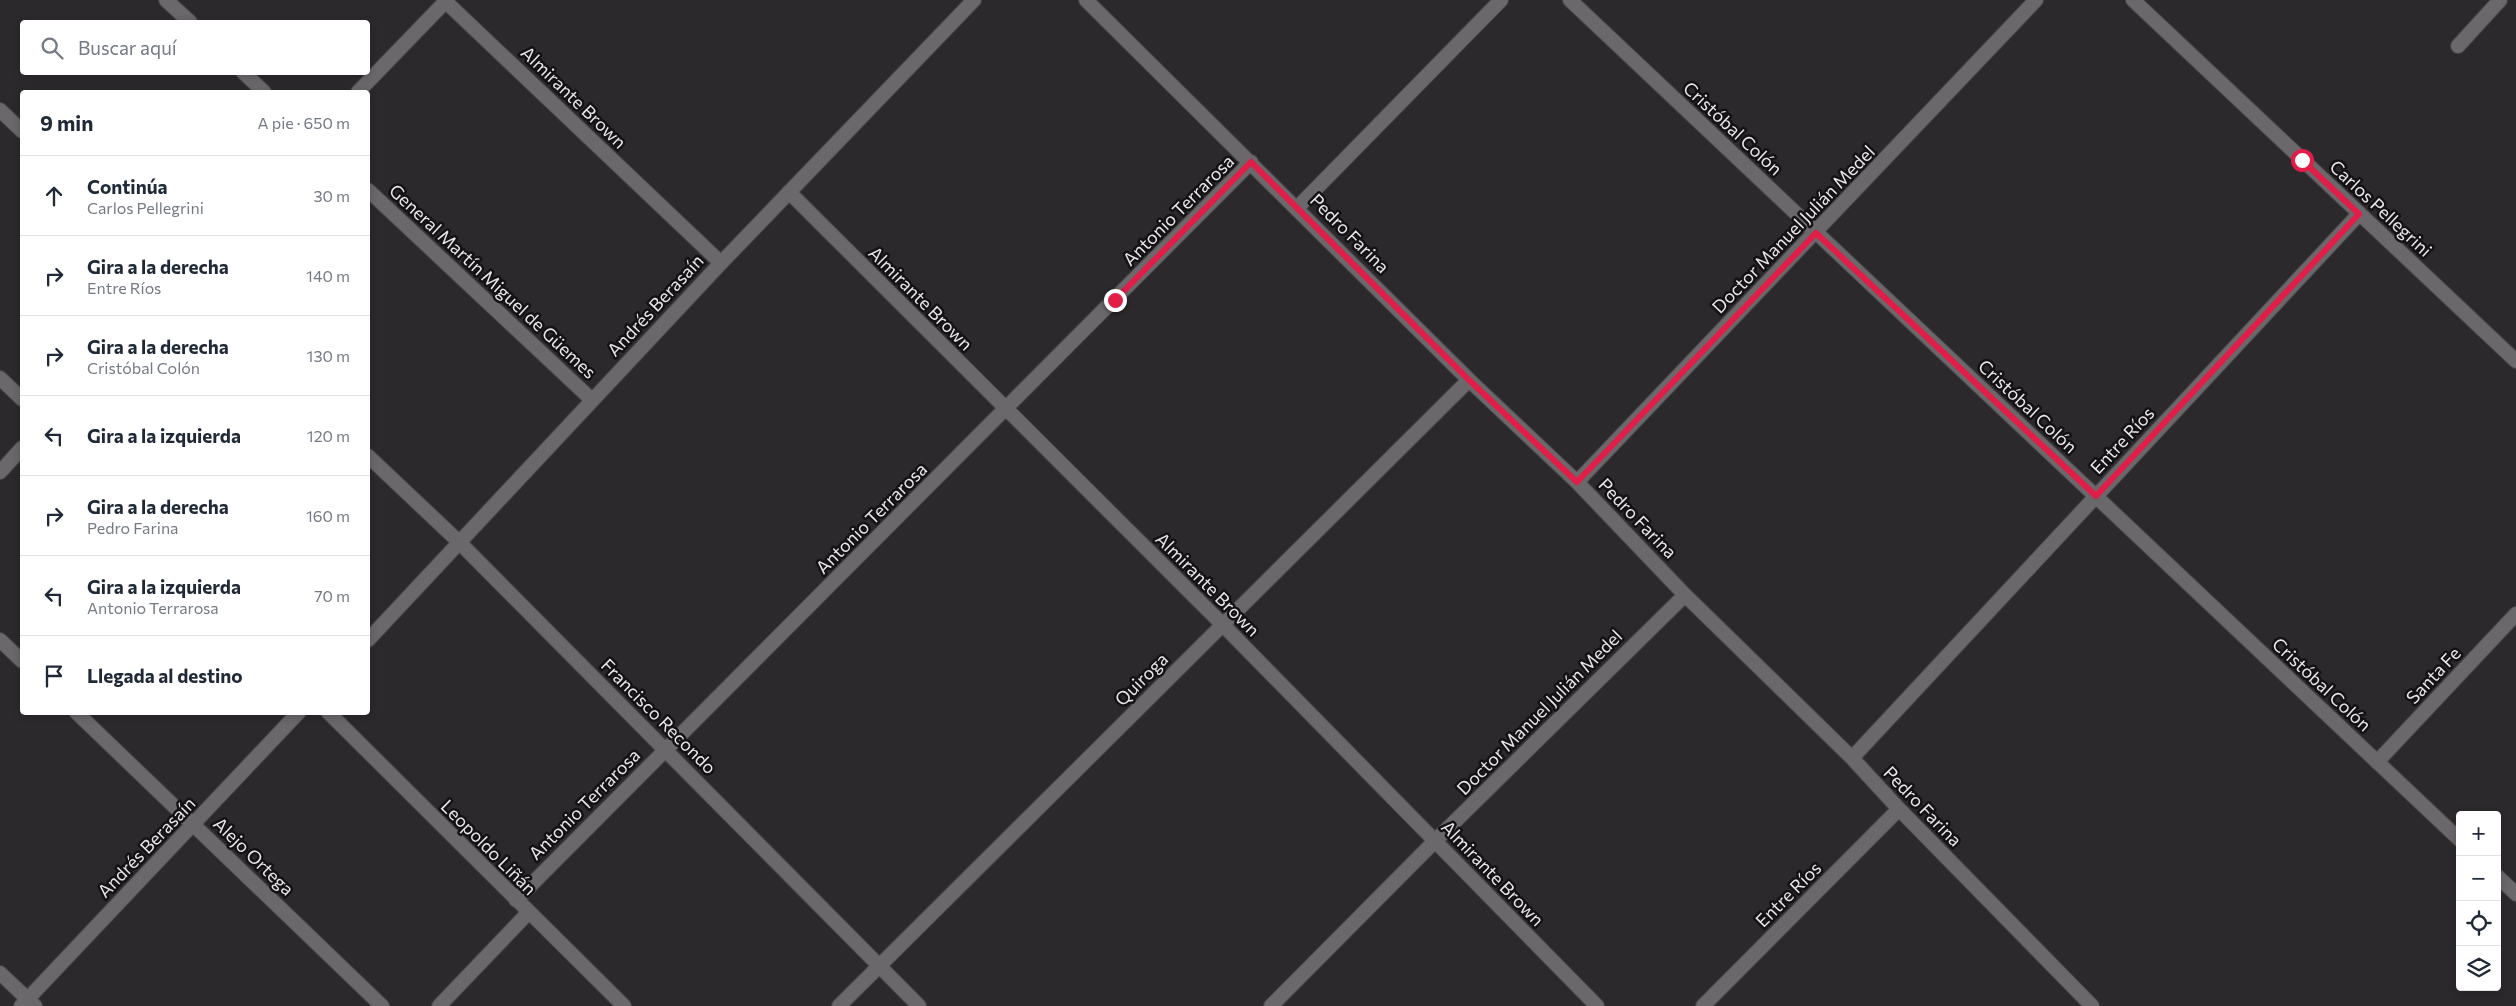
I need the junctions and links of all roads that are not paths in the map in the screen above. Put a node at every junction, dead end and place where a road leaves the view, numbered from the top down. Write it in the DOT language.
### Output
graph roads {
  1 [pos="166,0"];
  2 [pos="445,0"];
  3 [pos="974,0"];
  4 [pos="1086,0"];
  5 [pos="1502,0"];
  6 [pos="1570,0"];
  7 [pos="2036,0"];
  8 [pos="2133,0"];
  9 [pos="2500,0"];
  10 [pos="188,20"];
  11 [pos="2458,46"];
  12 [pos="246,75"];
  13 [pos="262,90"];
  14 [pos="360,90"];
  15 [pos="0,110"];
  16 [pos="20,129"];
  17 [pos="1251,162"];
  18 [pos="370,192"];
  19 [pos="789,192"];
  20 [pos="1297,208"];
  21 [pos="2359,214"];
  22 [pos="1816,233"];
  23 [pos="721,263"];
  24 [pos="2516,361"];
  25 [pos="0,378"];
  26 [pos="1469,380"];
  27 [pos="20,397"];
  28 [pos="592,400"];
  29 [pos="1006,410"];
  30 [pos="20,450"];
  31 [pos="370,458"];
  32 [pos="0,472"];
  33 [pos="1577,482"];
  34 [pos="2096,496"];
  35 [pos="459,542"];
  36 [pos="1686,595"];
  37 [pos="2516,614"];
  38 [pos="1223,624"];
  39 [pos="370,638"];
  40 [pos="0,640"];
  41 [pos="20,660"];
  42 [pos="79,715"];
  43 [pos="296,715"];
  44 [pos="331,715"];
  45 [pos="665,749"];
  46 [pos="1852,758"];
  47 [pos="2377,762"];
  48 [pos="1899,809"];
  49 [pos="194,824"];
  50 [pos="2456,836"];
  51 [pos="1435,841"];
  52 [pos="2501,880"];
  53 [pos="2516,894"];
  54 [pos="516,900"];
  55 [pos="528,913"];
  56 [pos="879,966"];
  57 [pos="0,973"];
  58 [pos="28,1004"];
  59 [pos="382,1006"];
  60 [pos="439,1006"];
  61 [pos="624,1006"];
  62 [pos="839,1006"];
  63 [pos="919,1006"];
  64 [pos="1271,1006"];
  65 [pos="1597,1006"];
  66 [pos="1703,1006"];
  67 [pos="2092,1006"];
  1 -- 10 [label="street"];
  2 -- 14 [label="street"];
  2 -- 23 [label="street, Almirante Brown"];
  3 -- 19 [label="street, Andrés Berasaín"];
  4 -- 17 [label="street, Pedro Farina"];
  5 -- 20 [label="street"];
  6 -- 22 [label="street, Cristóbal Colón"];
  7 -- 22 [label="street, Doctor Manuel Julián Medel"];
  8 -- 21 [label="street, Carlos Pellegrini"];
  9 -- 11 [label="street"];
  12 -- 13 [label="street"];
  15 -- 16 [label="street"];
  17 -- 20 [label="street, Pedro Farina"];
  17 -- 29 [label="street, Antonio Terrarosa"];
  18 -- 28 [label="street, General Martín Miguel de Güemes"];
  19 -- 23 [label="street, Andrés Berasaín"];
  19 -- 29 [label="street, Almirante Brown"];
  20 -- 26 [label="street, Pedro Farina"];
  21 -- 24 [label="street, Carlos Pellegrini"];
  21 -- 34 [label="street, Entre Ríos"];
  22 -- 33 [label="street, Doctor Manuel Julián Medel"];
  22 -- 34 [label="street, Cristóbal Colón"];
  23 -- 28 [label="street, Andrés Berasaín"];
  25 -- 27 [label="street"];
  26 -- 33 [label="street, Pedro Farina"];
  26 -- 38 [label="street, Quiroga"];
  28 -- 35 [label="street, Andrés Berasaín"];
  29 -- 38 [label="street, Almirante Brown"];
  29 -- 45 [label="street, Antonio Terrarosa"];
  30 -- 32 [label="street"];
  31 -- 35 [label="street, Francisco Recondo"];
  33 -- 36 [label="street, Pedro Farina"];
  34 -- 46 [label="street, Entre Ríos"];
  34 -- 47 [label="street, Cristóbal Colón"];
  35 -- 39 [label="street, Andrés Berasaín"];
  35 -- 45 [label="street, Francisco Recondo"];
  36 -- 46 [label="street, Pedro Farina"];
  36 -- 51 [label="street, Doctor Manuel Julián Medel"];
  37 -- 47 [label="street, Santa Fe"];
  38 -- 51 [label="street, Almirante Brown"];
  38 -- 56 [label="street, Quiroga"];
  40 -- 41 [label="street"];
  42 -- 49 [label="street, Alejo Ortega"];
  43 -- 49 [label="street, Andrés Berasaín"];
  44 -- 54 [label="street, Leopoldo Liñán"];
  45 -- 54 [label="street, Antonio Terrarosa"];
  45 -- 56 [label="street, Francisco Recondo"];
  46 -- 48 [label="street, Pedro Farina"];
  47 -- 50 [label="street, Cristóbal Colón"];
  48 -- 66 [label="street, Entre Ríos"];
  48 -- 67 [label="street, Pedro Farina"];
  49 -- 58 [label="street, Andrés Berasaín"];
  49 -- 59 [label="street, Alejo Ortega"];
  51 -- 64 [label="street, Doctor Manuel Julián Medel"];
  51 -- 65 [label="street, Almirante Brown"];
  52 -- 53 [label="street"];
  54 -- 55 [label="street, Leopoldo Liñán"];
  55 -- 60 [label="street"];
  55 -- 61 [label="street, Leopoldo Liñán"];
  56 -- 62 [label="street, Quiroga"];
  56 -- 63 [label="street, Francisco Recondo"];
  57 -- 58 [label="street"];
}
